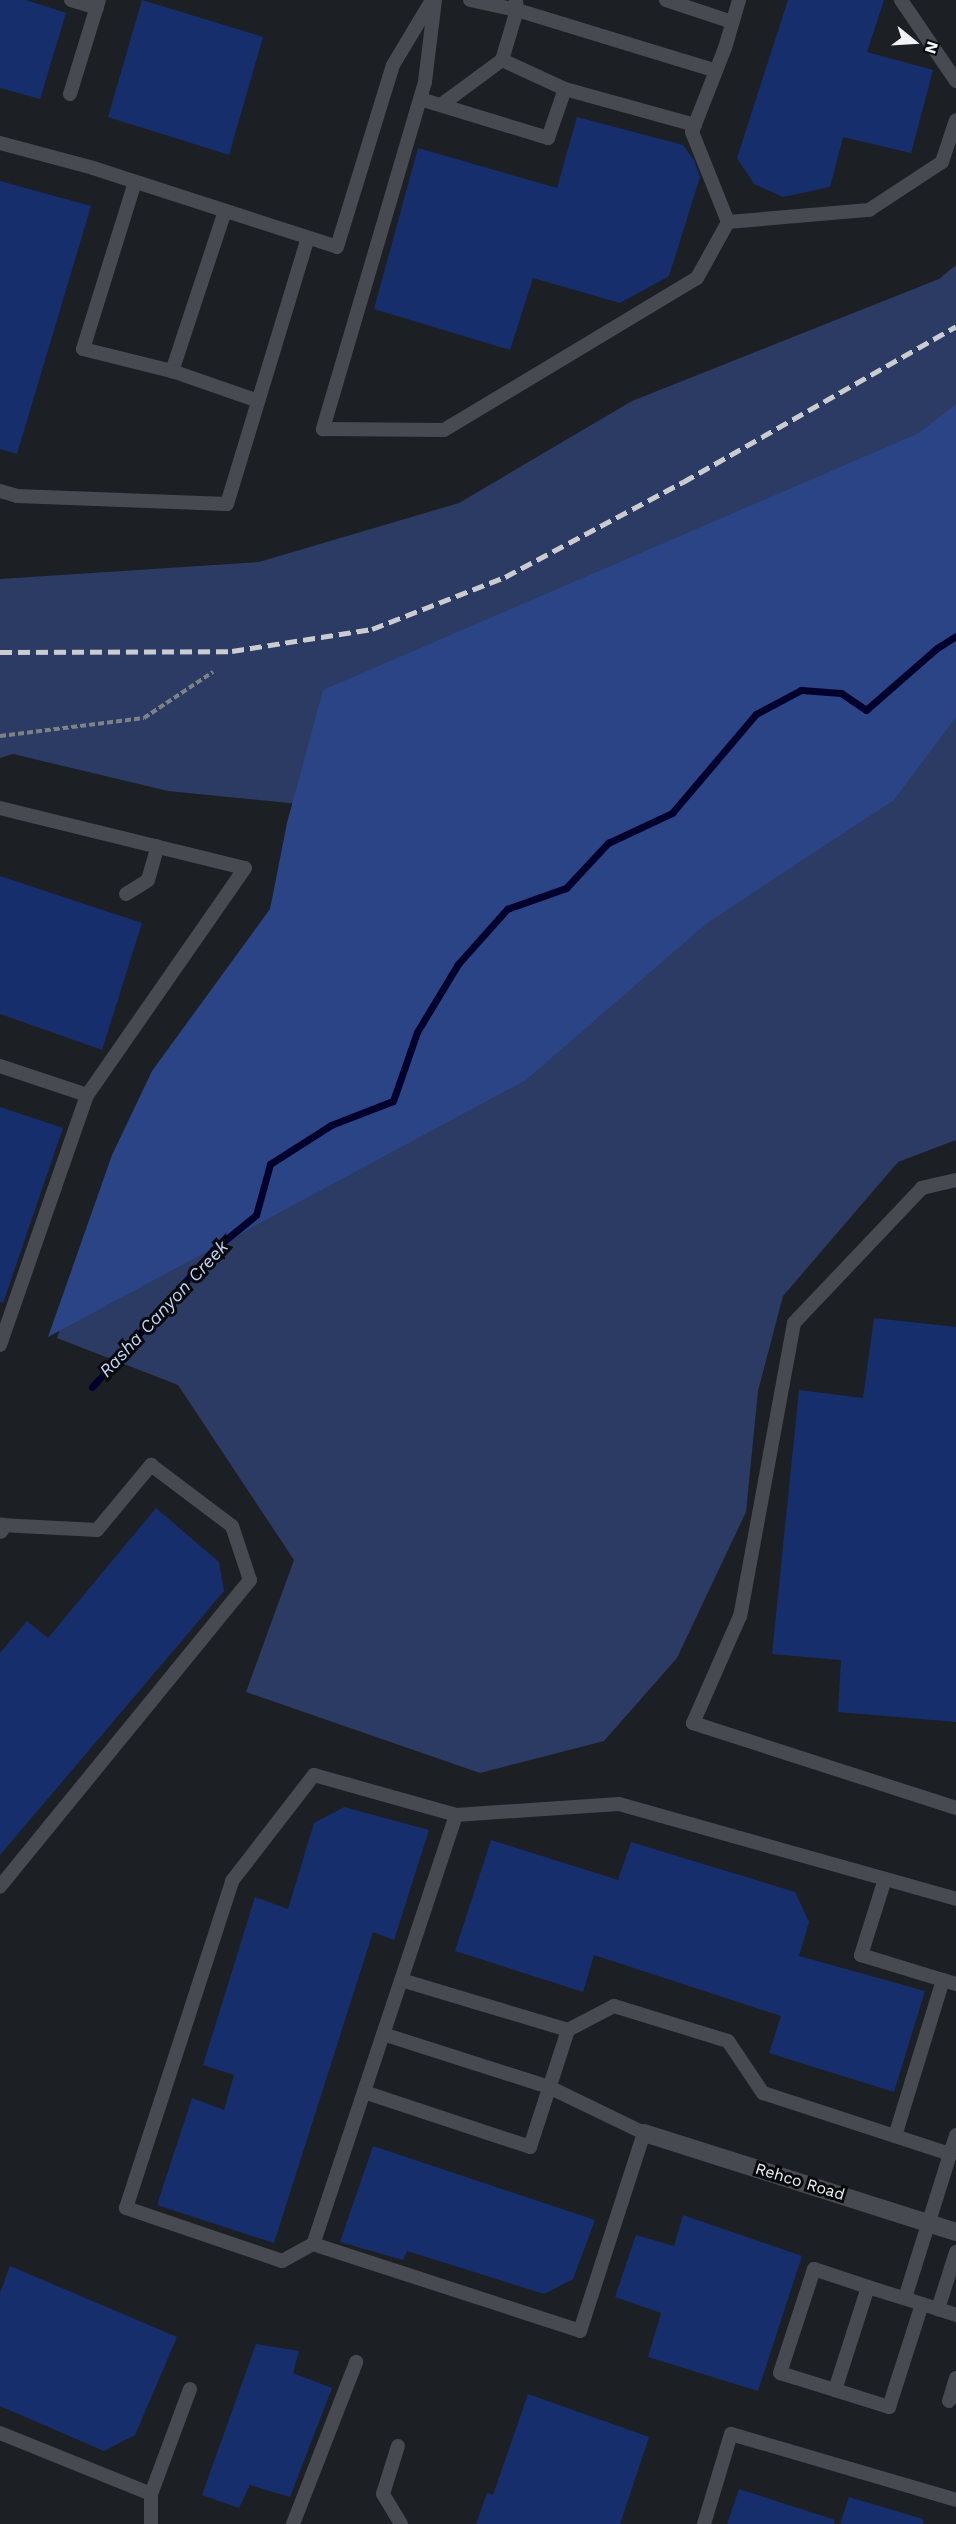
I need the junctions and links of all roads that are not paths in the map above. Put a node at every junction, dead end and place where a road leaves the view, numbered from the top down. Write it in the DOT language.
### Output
graph roads {
  1 [pos="71,0"];
  2 [pos="433,0"];
  3 [pos="470,0"];
  4 [pos="666,0"];
  5 [pos="739,0"];
  6 [pos="901,0"];
  7 [pos="98,4"];
  8 [pos="517,5"];
  9 [pos="732,22"];
  10 [pos="502,60"];
  11 [pos="716,71"];
  12 [pos="956,81"];
  13 [pos="565,89"];
  14 [pos="70,94"];
  15 [pos="420,99"];
  16 [pos="441,105"];
  17 [pos="956,120"];
  18 [pos="695,125"];
  19 [pos="0,143"];
  20 [pos="135,182"];
  21 [pos="225,211"];
  22 [pos="728,222"];
  23 [pos="308,238"];
  24 [pos="172,371"];
  25 [pos="258,401"];
  26 [pos="0,491"];
  27 [pos="0,808"];
  28 [pos="158,846"];
  29 [pos="126,894"];
  30 [pos="0,1066"];
  31 [pos="87,1095"];
  32 [pos="956,1180"];
  33 [pos="0,1345"];
  34 [pos="1,1527"];
  35 [pos="956,1808"];
  36 [pos="456,1815"];
  37 [pos="885,1879"];
  38 [pos="0,1887"];
  39 [pos="956,1899"];
  40 [pos="401,1980"];
  41 [pos="949,1982"];
  42 [pos="568,2030"];
  43 [pos="383,2034"];
  44 [pos="549,2087"];
  45 [pos="364,2092"];
  46 [pos="644,2133"];
  47 [pos="956,2135"];
  48 [pos="895,2136"];
  49 [pos="950,2154"];
  50 [pos="929,2223"];
  51 [pos="956,2232"];
  52 [pos="313,2244"];
  53 [pos="956,2252"];
  54 [pos="868,2287"];
  55 [pos="905,2298"];
  56 [pos="922,2304"];
  57 [pos="938,2309"];
  58 [pos="956,2315"];
  59 [pos="356,2362"];
  60 [pos="956,2378"];
  61 [pos="190,2389"];
  62 [pos="835,2390"];
  63 [pos="949,2401"];
  64 [pos="0,2433"];
  65 [pos="398,2446"];
  66 [pos="152,2494"];
  67 [pos="956,2500"];
  68 [pos="151,2524"];
  69 [pos="293,2524"];
  70 [pos="401,2524"];
  71 [pos="704,2524"];
  1 -- 7 [label="lane"];
  2 -- 15 [label="lane"];
  2 -- 23 [label="lane"];
  3 -- 8 [label="lane"];
  4 -- 9 [label="lane"];
  5 -- 9 [label="lane"];
  6 -- 12 [label="lane"];
  7 -- 14 [label="lane"];
  8 -- 10 [label="lane"];
  8 -- 11 [label="lane"];
  9 -- 11 [label="lane"];
  10 -- 13 [label="lane"];
  10 -- 16 [label="lane"];
  11 -- 18 [label="lane"];
  13 -- 16 [label="lane"];
  13 -- 18 [label="lane"];
  15 -- 16 [label="lane"];
  15 -- 22 [label="lane"];
  17 -- 22 [label="lane"];
  18 -- 22 [label="lane"];
  19 -- 20 [label="lane"];
  20 -- 21 [label="lane"];
  20 -- 24 [label="lane"];
  21 -- 23 [label="lane"];
  21 -- 24 [label="lane"];
  23 -- 25 [label="lane"];
  24 -- 25 [label="lane"];
  25 -- 26 [label="lane"];
  27 -- 28 [label="lane"];
  28 -- 29 [label="lane"];
  28 -- 31 [label="lane"];
  30 -- 31 [label="lane"];
  31 -- 33 [label="lane"];
  32 -- 35 [label="lane"];
  34 -- 38 [label="lane"];
  36 -- 37 [label="lane"];
  36 -- 40 [label="lane"];
  36 -- 52 [label="lane"];
  37 -- 39 [label="lane"];
  37 -- 41 [label="lane"];
  40 -- 42 [label="lane"];
  40 -- 43 [label="lane"];
  41 -- 48 [label="lane"];
  42 -- 44 [label="lane"];
  42 -- 48 [label="lane"];
  43 -- 44 [label="lane"];
  43 -- 45 [label="lane"];
  44 -- 45 [label="lane"];
  44 -- 46 [label="lane"];
  45 -- 52 [label="lane"];
  46 -- 50 [label="street, Rehco Road"];
  46 -- 52 [label="lane"];
  47 -- 49 [label="lane"];
  48 -- 49 [label="lane"];
  49 -- 50 [label="lane"];
  50 -- 51 [label="street, Rehco Road"];
  50 -- 55 [label="lane"];
  53 -- 57 [label="lane"];
  54 -- 55 [label="lane"];
  54 -- 62 [label="lane"];
  54 -- 62 [label="lane"];
  55 -- 56 [label="lane"];
  56 -- 57 [label="lane"];
  56 -- 62 [label="lane"];
  57 -- 58 [label="lane"];
  59 -- 69 [label="lane"];
  60 -- 63 [label="lane"];
  61 -- 66 [label="lane"];
  64 -- 66 [label="lane"];
  65 -- 70 [label="lane"];
  66 -- 68 [label="lane"];
  67 -- 71 [label="lane"];
}
